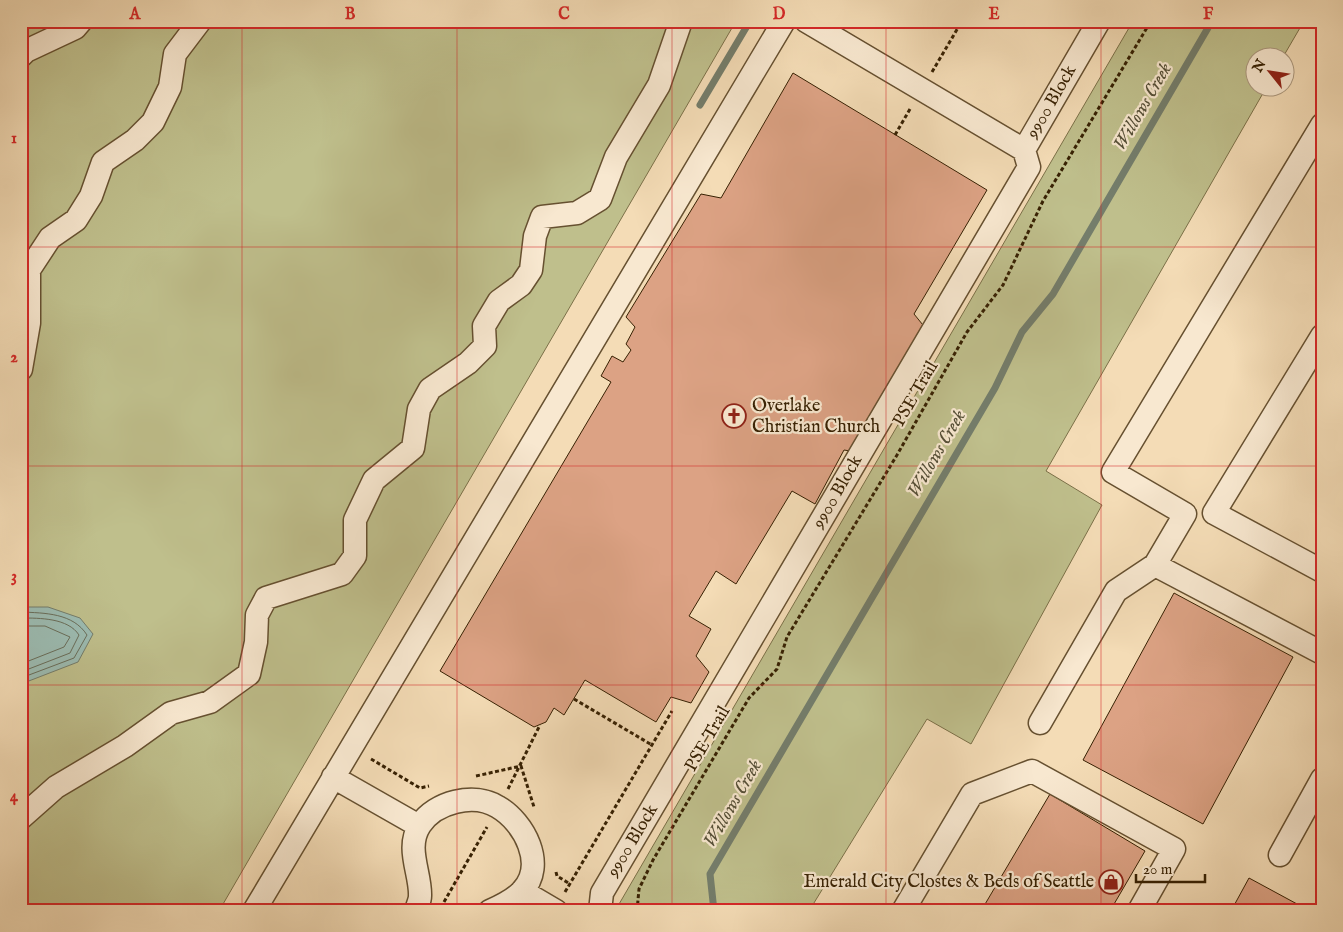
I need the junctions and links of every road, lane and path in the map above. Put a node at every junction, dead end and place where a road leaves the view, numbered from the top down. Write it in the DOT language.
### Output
graph roads {
  1 [pos="81,21"];
  2 [pos="200,21"];
  3 [pos="681,21"];
  4 [pos="784,21"];
  5 [pos="806,21"];
  6 [pos="1099,21"];
  7 [pos="1151,21"];
  8 [pos="21,56"];
  9 [pos="1322,125"];
  10 [pos="1024,150"];
  11 [pos="1322,336"];
  12 [pos="21,369"];
  13 [pos="1185,514"];
  14 [pos="1214,514"];
  15 [pos="1155,564"];
  16 [pos="1322,571"];
  17 [pos="1322,653"];
  18 [pos="574,699"];
  19 [pos="672,712"];
  20 [pos="1040,723"];
  21 [pos="652,745"];
  22 [pos="351,747"];
  23 [pos="521,766"];
  24 [pos="475,776"];
  25 [pos="333,777"];
  26 [pos="1322,779"];
  27 [pos="438,784"];
  28 [pos="21,818"];
  29 [pos="419,826"];
  30 [pos="1280,855"];
  31 [pos="522,891"];
  32 [pos="555,910"];
  33 [pos="254,911"];
  34 [pos="416,911"];
  35 [pos="490,911"];
  36 [pos="600,911"];
  37 [pos="637,911"];
  38 [pos="903,911"];
  39 [pos="1138,911"];
  1 -- 8 [label="lane"];
  2 -- 12 [label="lane"];
  3 -- 28 [label="lane"];
  4 -- 22 [label="lane"];
  5 -- 10 [label="lane"];
  6 -- 10 [label="lane, 9900 Block"];
  7 -- 37 [label="path, PSE Trail"];
  9 -- 13 [label="lane"];
  10 -- 36 [label="lane, 9900 Block"];
  11 -- 14 [label="lane"];
  13 -- 14 [label="lane"];
  13 -- 15 [label="lane"];
  14 -- 16 [label="lane"];
  15 -- 17 [label="lane"];
  15 -- 20 [label="lane"];
  18 -- 21 [label="path"];
  19 -- 21 [label="path"];
  21 -- 32 [label="path"];
  22 -- 25 [label="lane"];
  22 -- 27 [label="path"];
  23 -- 24 [label="path"];
  25 -- 29 [label="lane"];
  25 -- 33 [label="lane"];
  26 -- 30 [label="lane"];
  29 -- 31 [label="lane"];
  29 -- 34 [label="lane"];
  31 -- 32 [label="lane"];
  31 -- 35 [label="lane"];
  38 -- 39 [label="lane"];
}
